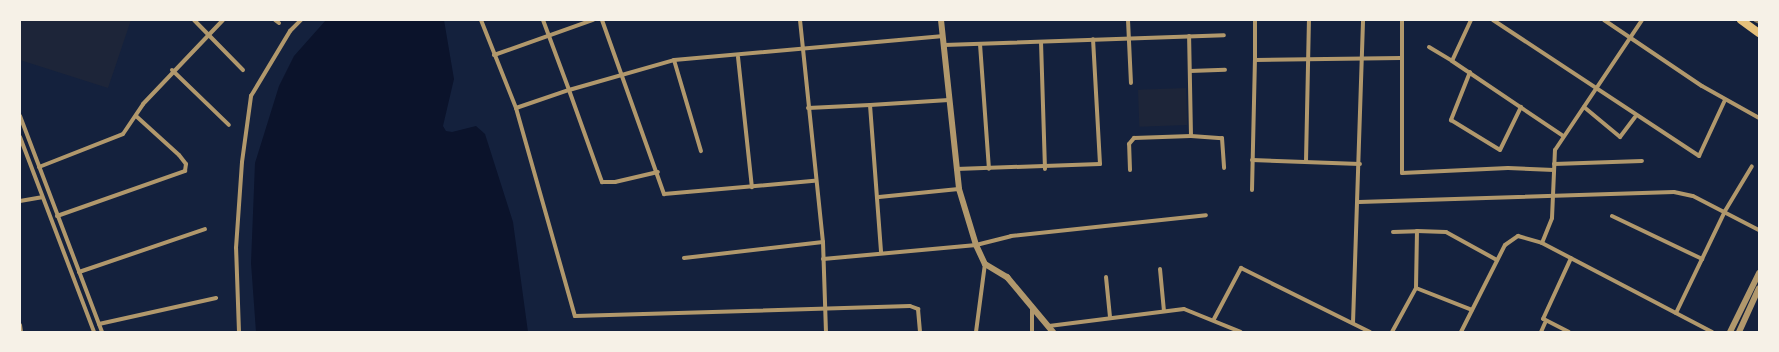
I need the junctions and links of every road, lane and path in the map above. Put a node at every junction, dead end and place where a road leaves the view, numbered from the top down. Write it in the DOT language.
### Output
graph roads {
  1 [pos="194,20"];
  2 [pos="223,20"];
  3 [pos="301,20"];
  4 [pos="481,20"];
  5 [pos="543,20"];
  6 [pos="593,20"];
  7 [pos="602,20"];
  8 [pos="800,20"];
  9 [pos="941,20"];
  10 [pos="1128,20"];
  11 [pos="1255,20"];
  12 [pos="1309,20"];
  13 [pos="1363,20"];
  14 [pos="1402,20"];
  15 [pos="1471,20"];
  16 [pos="1493,20"];
  17 [pos="1604,20"];
  18 [pos="1642,20"];
  19 [pos="1741,20"];
  20 [pos="1759,33"];
  21 [pos="208,34"];
  22 [pos="1224,35"];
  23 [pos="941,36"];
  24 [pos="1189,36"];
  25 [pos="548,38"];
  26 [pos="1630,38"];
  27 [pos="1094,39"];
  28 [pos="1129,39"];
  29 [pos="1041,42"];
  30 [pos="980,44"];
  31 [pos="944,46"];
  32 [pos="1429,47"];
  33 [pos="803,51"];
  34 [pos="494,55"];
  35 [pos="738,56"];
  36 [pos="1362,58"];
  37 [pos="1401,58"];
  38 [pos="674,60"];
  39 [pos="1255,60"];
  40 [pos="1308,60"];
  41 [pos="1452,61"];
  42 [pos="172,70"];
  43 [pos="243,70"];
  44 [pos="1225,70"];
  45 [pos="1190,71"];
  46 [pos="1470,72"];
  47 [pos="623,73"];
  48 [pos="1131,83"];
  49 [pos="569,90"];
  50 [pos="1596,90"];
  51 [pos="949,100"];
  52 [pos="1725,100"];
  53 [pos="870,105"];
  54 [pos="1522,107"];
  55 [pos="1584,107"];
  56 [pos="516,108"];
  57 [pos="808,108"];
  58 [pos="20,116"];
  59 [pos="136,116"];
  60 [pos="1634,117"];
  61 [pos="1759,118"];
  62 [pos="229,125"];
  63 [pos="1191,136"];
  64 [pos="1564,136"];
  65 [pos="20,137"];
  66 [pos="701,151"];
  67 [pos="1252,160"];
  68 [pos="1306,161"];
  69 [pos="1642,161"];
  70 [pos="1360,164"];
  71 [pos="1554,164"];
  72 [pos="1752,166"];
  73 [pos="40,167"];
  74 [pos="1224,168"];
  75 [pos="956,169"];
  76 [pos="989,169"];
  77 [pos="1045,169"];
  78 [pos="1130,170"];
  79 [pos="1554,170"];
  80 [pos="658,172"];
  81 [pos="814,181"];
  82 [pos="752,187"];
  83 [pos="959,189"];
  84 [pos="1252,190"];
  85 [pos="42,197"];
  86 [pos="879,197"];
  87 [pos="1555,197"];
  88 [pos="20,201"];
  89 [pos="1359,202"];
  90 [pos="1725,211"];
  91 [pos="1206,215"];
  92 [pos="57,216"];
  93 [pos="1612,216"];
  94 [pos="205,229"];
  95 [pos="1759,230"];
  96 [pos="1417,231"];
  97 [pos="1393,232"];
  98 [pos="823,242"];
  99 [pos="1542,243"];
  100 [pos="976,245"];
  101 [pos="882,253"];
  102 [pos="684,258"];
  103 [pos="1571,258"];
  104 [pos="822,259"];
  105 [pos="1702,259"];
  106 [pos="1497,260"];
  107 [pos="985,264"];
  108 [pos="1160,269"];
  109 [pos="79,272"];
  110 [pos="1759,273"];
  111 [pos="1106,277"];
  112 [pos="1416,288"];
  113 [pos="1759,288"];
  114 [pos="216,298"];
  115 [pos="826,306"];
  116 [pos="1032,306"];
  117 [pos="1472,310"];
  118 [pos="1164,311"];
  119 [pos="1676,313"];
  120 [pos="1110,316"];
  121 [pos="1214,319"];
  122 [pos="1546,320"];
  123 [pos="1353,323"];
  124 [pos="99,324"];
  125 [pos="20,325"];
  126 [pos="1050,326"];
  127 [pos="21,332"];
  128 [pos="94,332"];
  129 [pos="102,332"];
  130 [pos="239,332"];
  131 [pos="826,332"];
  132 [pos="920,332"];
  133 [pos="976,332"];
  134 [pos="1032,332"];
  135 [pos="1053,332"];
  136 [pos="1240,332"];
  137 [pos="1370,332"];
  138 [pos="1392,332"];
  139 [pos="1461,332"];
  140 [pos="1541,332"];
  141 [pos="1568,332"];
  142 [pos="1712,332"];
  143 [pos="1730,332"];
  144 [pos="1739,332"];
  1 -- 21 [label="street"];
  2 -- 21 [label="street"];
  3 -- 130 [label="street"];
  4 -- 34 [label="street"];
  5 -- 25 [label="street"];
  6 -- 25 [label="street"];
  7 -- 47 [label="street"];
  8 -- 33 [label="street"];
  9 -- 23 [label="street"];
  10 -- 28 [label="street"];
  11 -- 39 [label="street"];
  12 -- 40 [label="street"];
  13 -- 36 [label="street"];
  14 -- 37 [label="street"];
  15 -- 41 [label="street"];
  16 -- 50 [label="street"];
  17 -- 26 [label="street"];
  18 -- 26 [label="street"];
  19 -- 20 [label="highway"];
  21 -- 42 [label="street"];
  21 -- 43 [label="street"];
  22 -- 24 [label="street"];
  23 -- 31 [label="street"];
  23 -- 33 [label="street"];
  24 -- 28 [label="street"];
  24 -- 45 [label="street"];
  25 -- 34 [label="street"];
  25 -- 49 [label="street"];
  26 -- 50 [label="street"];
  26 -- 52 [label="street"];
  27 -- 28 [label="street"];
  27 -- 29 [label="street"];
  27 -- 77 [label="street"];
  28 -- 48 [label="street"];
  29 -- 30 [label="street"];
  29 -- 77 [label="street"];
  30 -- 31 [label="street"];
  30 -- 76 [label="street"];
  31 -- 51 [label="street"];
  32 -- 41 [label="street"];
  33 -- 35 [label="street"];
  33 -- 57 [label="street"];
  34 -- 56 [label="street"];
  35 -- 38 [label="street"];
  35 -- 82 [label="street"];
  36 -- 37 [label="street"];
  36 -- 40 [label="street"];
  36 -- 70 [label="street"];
  37 -- 79 [label="street"];
  38 -- 47 [label="street"];
  38 -- 66 [label="street"];
  39 -- 40 [label="street"];
  39 -- 67 [label="street"];
  40 -- 68 [label="street"];
  41 -- 46 [label="street"];
  42 -- 59 [label="street"];
  42 -- 62 [label="street"];
  44 -- 45 [label="street"];
  45 -- 63 [label="street"];
  46 -- 54 [label="street"];
  46 -- 54 [label="street"];
  47 -- 49 [label="street"];
  47 -- 80 [label="street"];
  49 -- 56 [label="street"];
  49 -- 80 [label="street"];
  50 -- 55 [label="street"];
  50 -- 60 [label="street"];
  51 -- 53 [label="street"];
  51 -- 75 [label="street"];
  52 -- 60 [label="street"];
  52 -- 61 [label="street"];
  53 -- 57 [label="street"];
  53 -- 86 [label="street"];
  54 -- 64 [label="street"];
  55 -- 60 [label="street"];
  55 -- 64 [label="street"];
  56 -- 115 [label="street"];
  57 -- 81 [label="street"];
  58 -- 73 [label="street"];
  59 -- 73 [label="street"];
  59 -- 92 [label="street"];
  63 -- 74 [label="street"];
  63 -- 78 [label="street"];
  64 -- 71 [label="street"];
  65 -- 85 [label="street"];
  67 -- 68 [label="street"];
  67 -- 84 [label="street"];
  68 -- 70 [label="street"];
  69 -- 71 [label="street"];
  70 -- 89 [label="street"];
  71 -- 79 [label="street"];
  72 -- 90 [label="street"];
  73 -- 92 [label="street"];
  75 -- 76 [label="street"];
  75 -- 83 [label="street"];
  76 -- 77 [label="street"];
  79 -- 87 [label="street"];
  80 -- 82 [label="street"];
  81 -- 82 [label="street"];
  81 -- 98 [label="street"];
  83 -- 86 [label="street"];
  83 -- 100 [label="street"];
  85 -- 88 [label="street"];
  85 -- 128 [label="street"];
  86 -- 101 [label="street"];
  87 -- 89 [label="street"];
  87 -- 90 [label="street"];
  87 -- 99 [label="street"];
  89 -- 123 [label="street"];
  90 -- 95 [label="street"];
  90 -- 105 [label="street"];
  91 -- 100 [label="street"];
  92 -- 109 [label="street"];
  93 -- 105 [label="street"];
  94 -- 109 [label="street"];
  96 -- 97 [label="street"];
  96 -- 106 [label="street"];
  96 -- 112 [label="street"];
  98 -- 102 [label="street"];
  98 -- 104 [label="street"];
  99 -- 103 [label="street"];
  99 -- 106 [label="street"];
  100 -- 101 [label="street"];
  100 -- 107 [label="street"];
  101 -- 104 [label="street"];
  103 -- 119 [label="street"];
  103 -- 122 [label="street"];
  104 -- 115 [label="street"];
  105 -- 119 [label="street"];
  106 -- 117 [label="street"];
  107 -- 116 [label="street"];
  107 -- 133 [label="street"];
  108 -- 118 [label="street"];
  109 -- 124 [label="street"];
  110 -- 143 [label="street"];
  111 -- 120 [label="street"];
  112 -- 117 [label="street"];
  112 -- 138 [label="street"];
  113 -- 144 [label="street"];
  114 -- 124 [label="street"];
  115 -- 131 [label="street"];
  115 -- 132 [label="street"];
  116 -- 126 [label="street"];
  116 -- 134 [label="street"];
  117 -- 139 [label="street"];
  118 -- 120 [label="street"];
  118 -- 121 [label="street"];
  119 -- 142 [label="street"];
  120 -- 126 [label="street"];
  121 -- 123 [label="street"];
  121 -- 136 [label="street"];
  122 -- 140 [label="street"];
  122 -- 141 [label="street"];
  123 -- 137 [label="street"];
  124 -- 129 [label="street"];
  125 -- 127 [label="street"];
  126 -- 135 [label="street"];
}
